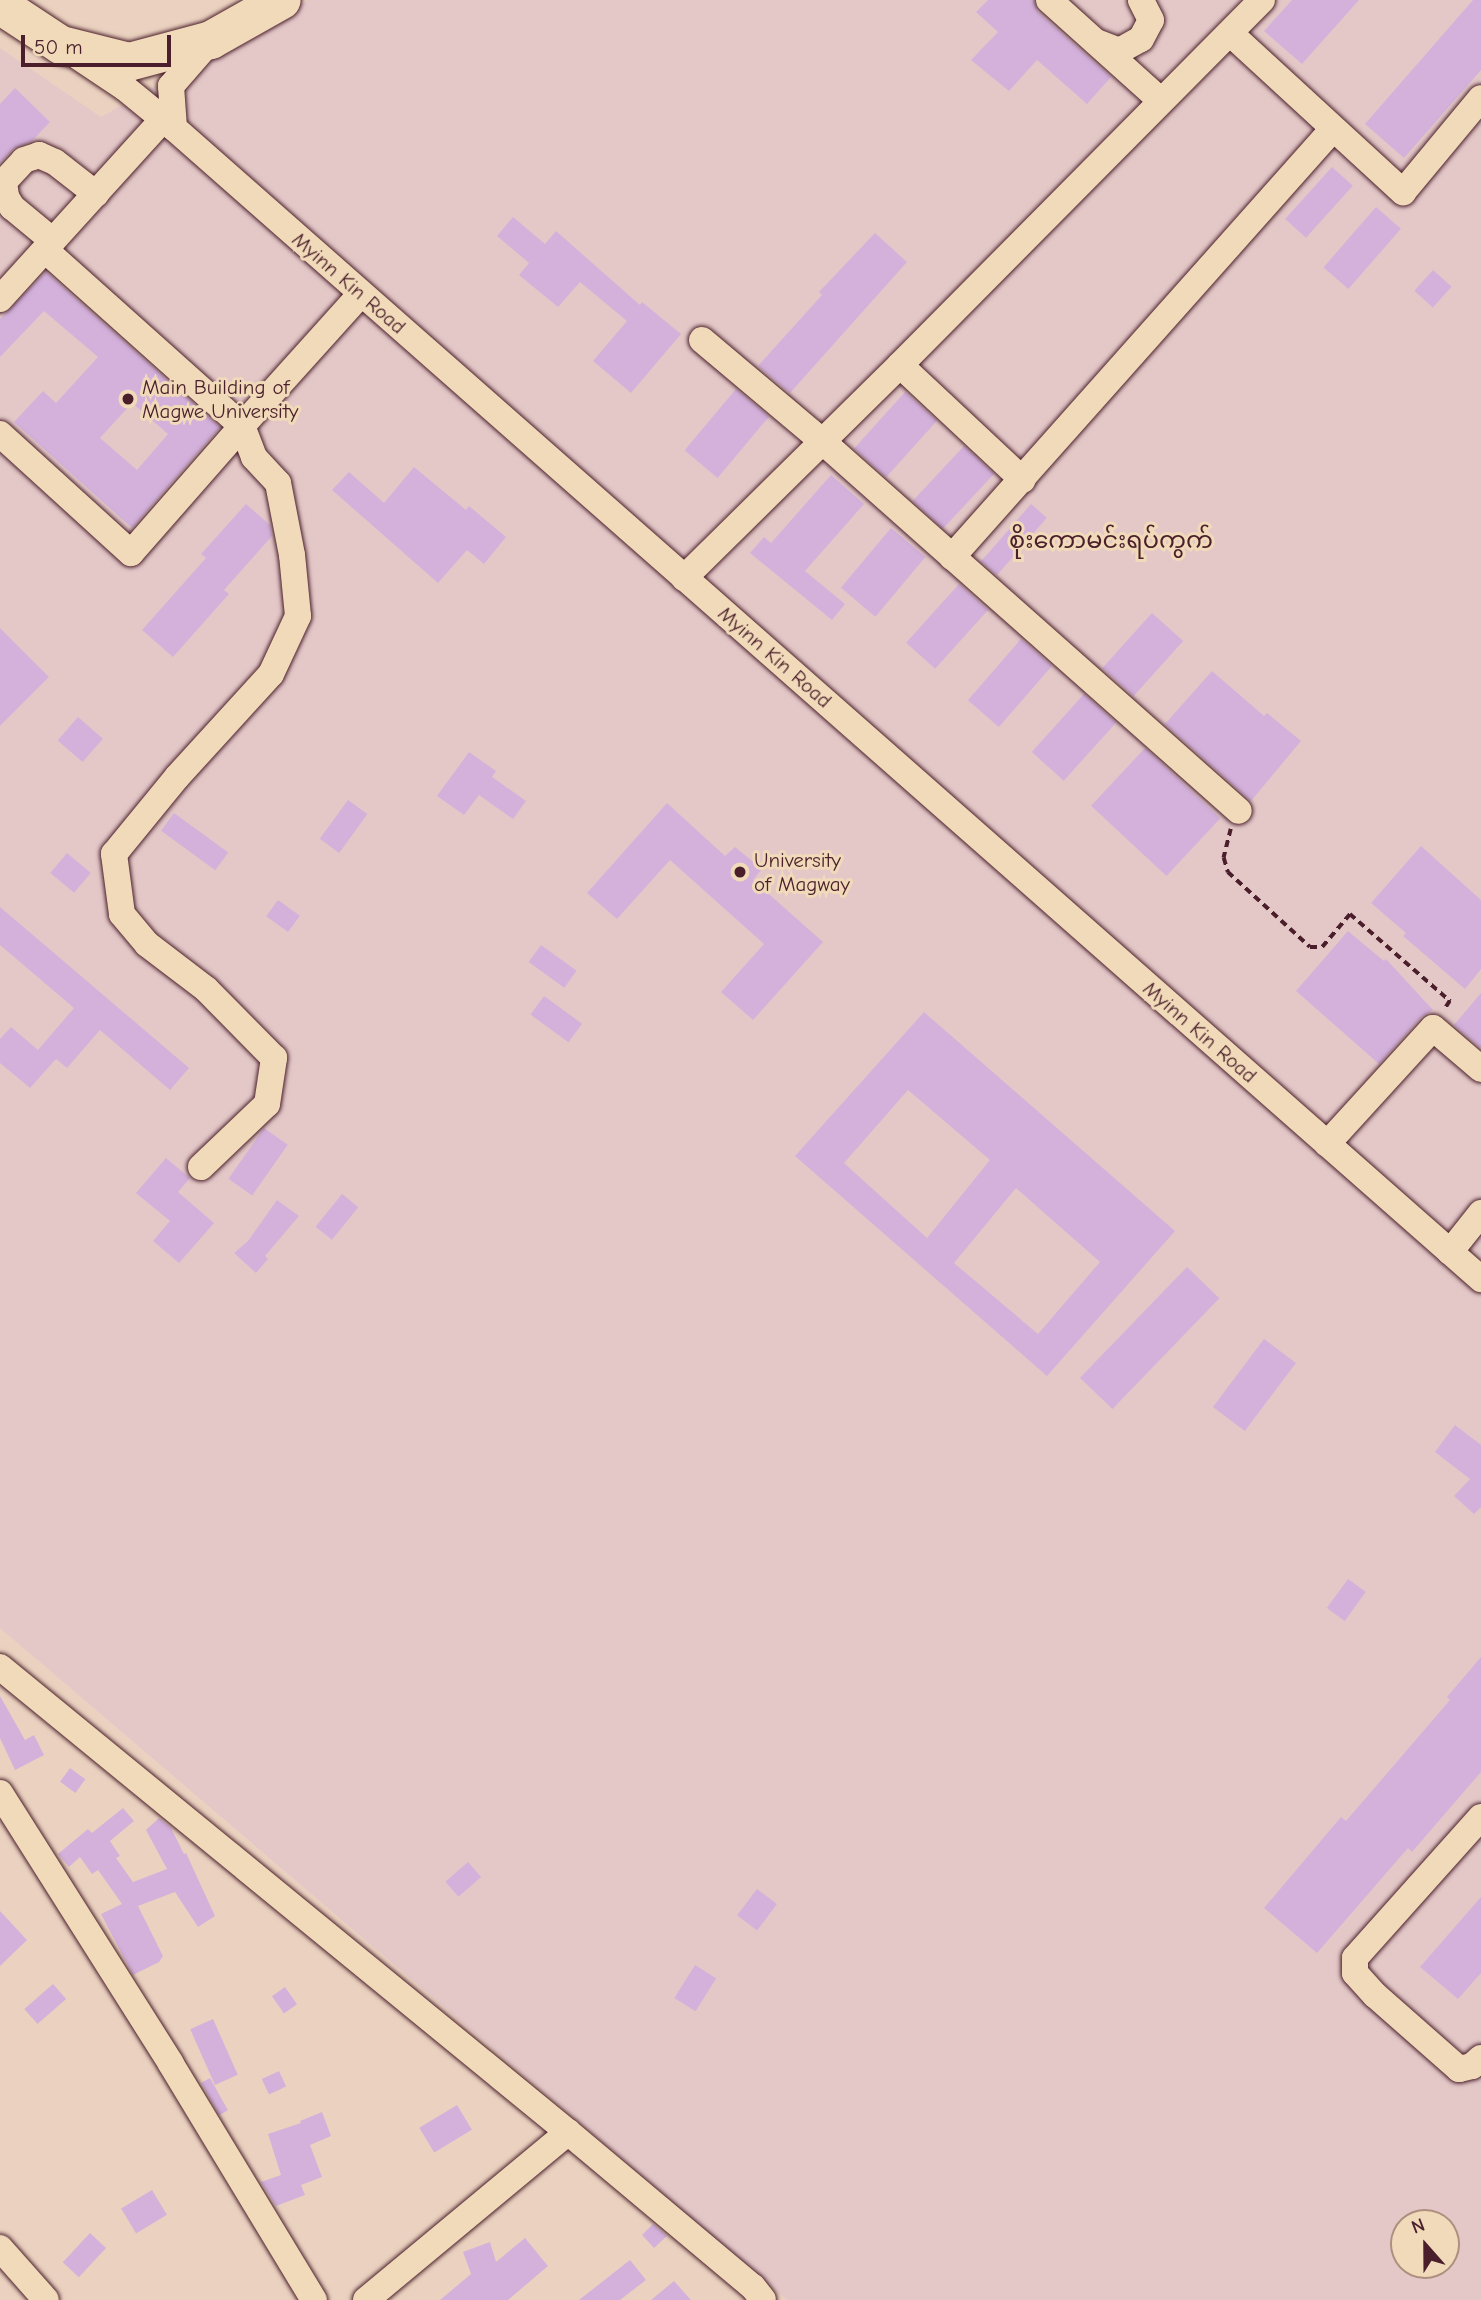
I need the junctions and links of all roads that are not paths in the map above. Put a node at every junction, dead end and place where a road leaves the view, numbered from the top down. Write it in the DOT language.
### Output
graph roads {
  1 [pos="282,0"];
  2 [pos="1049,0"];
  3 [pos="1141,0"];
  4 [pos="1262,0"];
  5 [pos="0,5"];
  6 [pos="1231,34"];
  7 [pos="211,40"];
  8 [pos="1094,41"];
  9 [pos="61,46"];
  10 [pos="1481,98"];
  11 [pos="1160,100"];
  12 [pos="168,124"];
  13 [pos="1332,130"];
  14 [pos="2,184"];
  15 [pos="96,194"];
  16 [pos="49,246"];
  17 [pos="361,294"];
  18 [pos="0,299"];
  19 [pos="702,340"];
  20 [pos="900,365"];
  21 [pos="242,426"];
  22 [pos="0,434"];
  23 [pos="822,441"];
  24 [pos="1023,480"];
  25 [pos="952,556"];
  26 [pos="684,578"];
  27 [pos="1239,811"];
  28 [pos="1481,1069"];
  29 [pos="1327,1144"];
  30 [pos="201,1167"];
  31 [pos="1481,1213"];
  32 [pos="1450,1252"];
  33 [pos="1481,1279"];
  34 [pos="2,1671"];
  35 [pos="0,1793"];
  36 [pos="1481,1816"];
  37 [pos="1481,2059"];
  38 [pos="568,2132"];
  39 [pos="0,2248"];
  40 [pos="9,2277"];
  41 [pos="752,2296"];
  42 [pos="46,2300"];
  43 [pos="314,2300"];
  44 [pos="366,2300"];
  1 -- 7 [label="highway"];
  2 -- 8 [label="street"];
  3 -- 8 [label="street"];
  4 -- 6 [label="street"];
  5 -- 9 [label="highway"];
  6 -- 11 [label="street"];
  6 -- 13 [label="street"];
  7 -- 9 [label="highway"];
  7 -- 12 [label="street"];
  8 -- 11 [label="street"];
  9 -- 12 [label="street, Myinn Kin Road"];
  10 -- 13 [label="street"];
  11 -- 20 [label="street"];
  12 -- 15 [label="street"];
  12 -- 17 [label="street, Myinn Kin Road"];
  13 -- 24 [label="street"];
  14 -- 15 [label="street"];
  14 -- 16 [label="street"];
  15 -- 16 [label="street"];
  16 -- 18 [label="street"];
  16 -- 21 [label="street"];
  17 -- 21 [label="street"];
  17 -- 26 [label="street, Myinn Kin Road"];
  19 -- 23 [label="street"];
  20 -- 23 [label="street"];
  20 -- 24 [label="street"];
  21 -- 22 [label="street"];
  21 -- 30 [label="street"];
  23 -- 25 [label="street"];
  23 -- 26 [label="street"];
  24 -- 25 [label="street"];
  25 -- 27 [label="street"];
  26 -- 29 [label="street, Myinn Kin Road"];
  28 -- 29 [label="street"];
  29 -- 32 [label="street, Myinn Kin Road"];
  31 -- 32 [label="street"];
  32 -- 33 [label="street, Myinn Kin Road"];
  34 -- 38 [label="street"];
  35 -- 43 [label="street"];
  36 -- 37 [label="street"];
  38 -- 41 [label="street"];
  38 -- 44 [label="street"];
  39 -- 40 [label="street"];
  40 -- 42 [label="street"];
}
